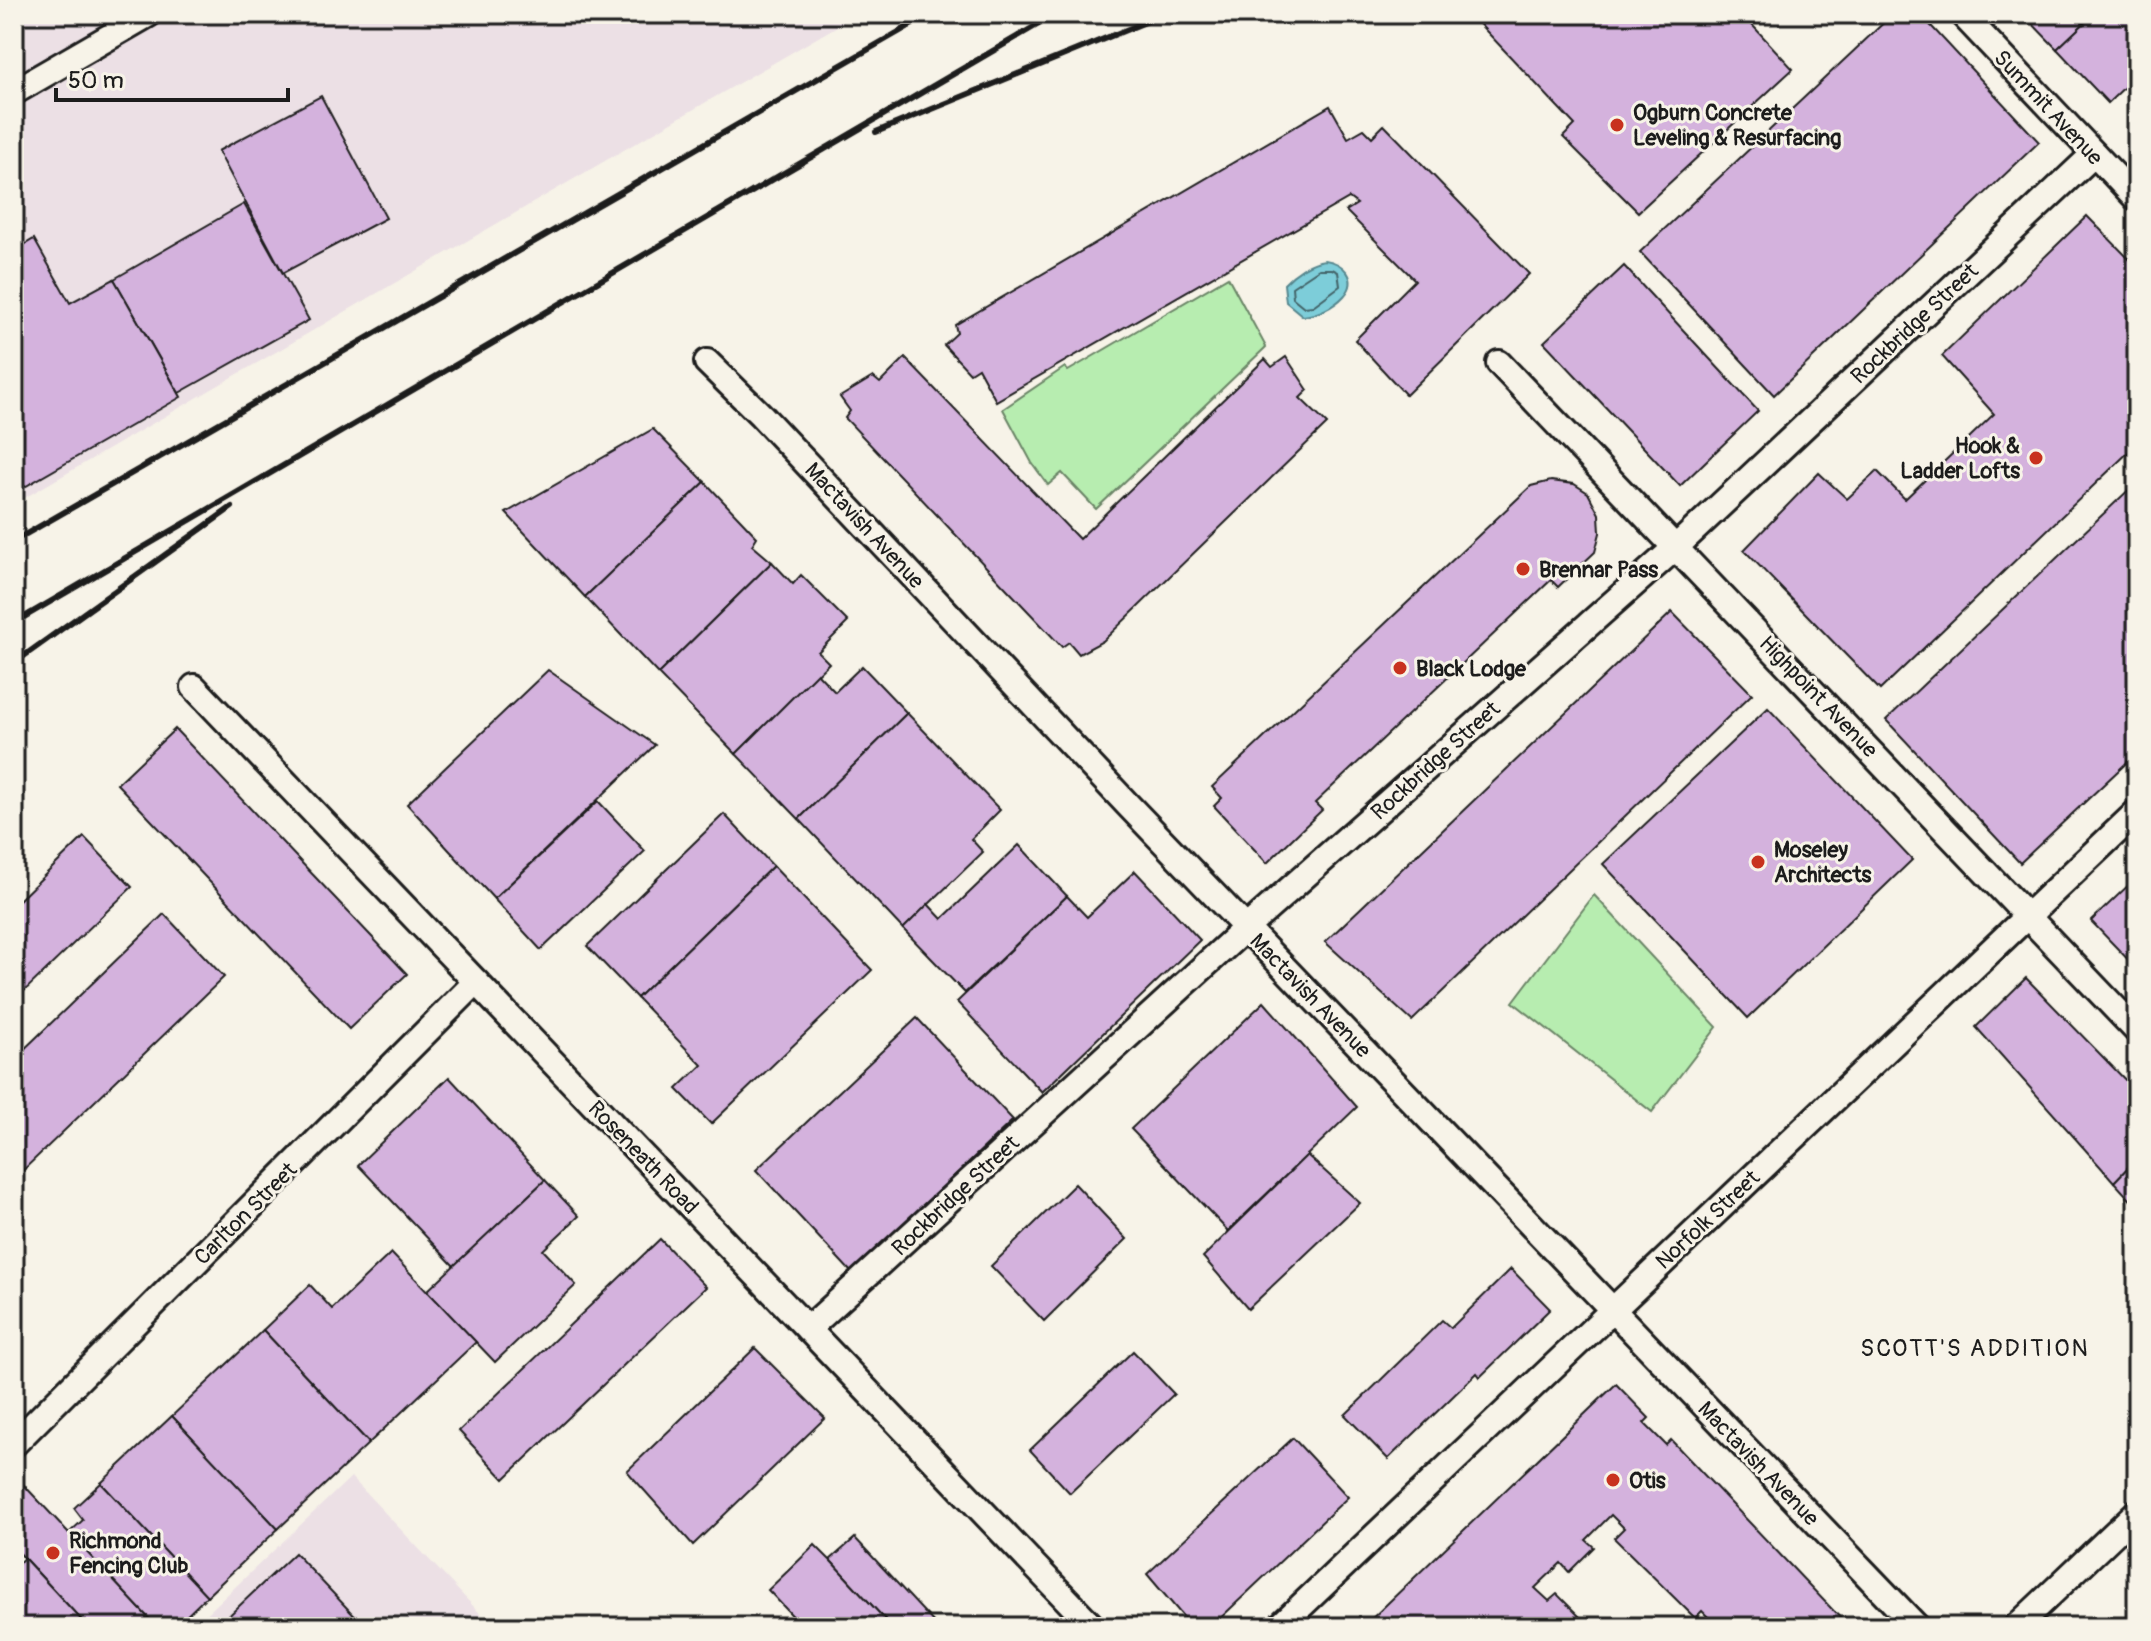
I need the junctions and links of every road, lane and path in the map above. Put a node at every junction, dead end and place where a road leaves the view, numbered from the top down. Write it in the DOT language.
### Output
graph roads {
  1 [pos="149,14"];
  2 [pos="1962,14"];
  3 [pos="14,92"];
  4 [pos="2094,154"];
  5 [pos="2137,199"];
  6 [pos="707,362"];
  7 [pos="1499,363"];
  8 [pos="1675,548"];
  9 [pos="194,687"];
  10 [pos="2137,812"];
  11 [pos="2028,916"];
  12 [pos="1247,927"];
  13 [pos="476,982"];
  14 [pos="2137,1031"];
  15 [pos="1611,1310"];
  16 [pos="808,1329"];
  17 [pos="14,1444"];
  18 [pos="2137,1512"];
  19 [pos="1093,1627"];
  20 [pos="1279,1627"];
  21 [pos="1917,1627"];
  22 [pos="2016,1627"];
  1 -- 3 [label="street"];
  2 -- 4 [label="street, Summit Avenue"];
  4 -- 5 [label="street, Summit Avenue"];
  4 -- 8 [label="street, Rockbridge Street"];
  6 -- 12 [label="street, Mactavish Avenue"];
  7 -- 8 [label="street, Highpoint Avenue"];
  8 -- 11 [label="street, Highpoint Avenue"];
  8 -- 12 [label="street, Rockbridge Street"];
  9 -- 13 [label="street, Roseneath Road"];
  10 -- 11 [label="street, Norfolk Street"];
  11 -- 14 [label="street, Highpoint Avenue"];
  11 -- 15 [label="street, Norfolk Street"];
  12 -- 15 [label="street, Mactavish Avenue"];
  12 -- 16 [label="street, Rockbridge Street"];
  13 -- 16 [label="street, Roseneath Road"];
  13 -- 17 [label="street, Carlton Street"];
  15 -- 20 [label="street, Norfolk Street"];
  15 -- 21 [label="street, Mactavish Avenue"];
  16 -- 19 [label="street, Roseneath Road"];
  18 -- 22 [label="street"];
}
